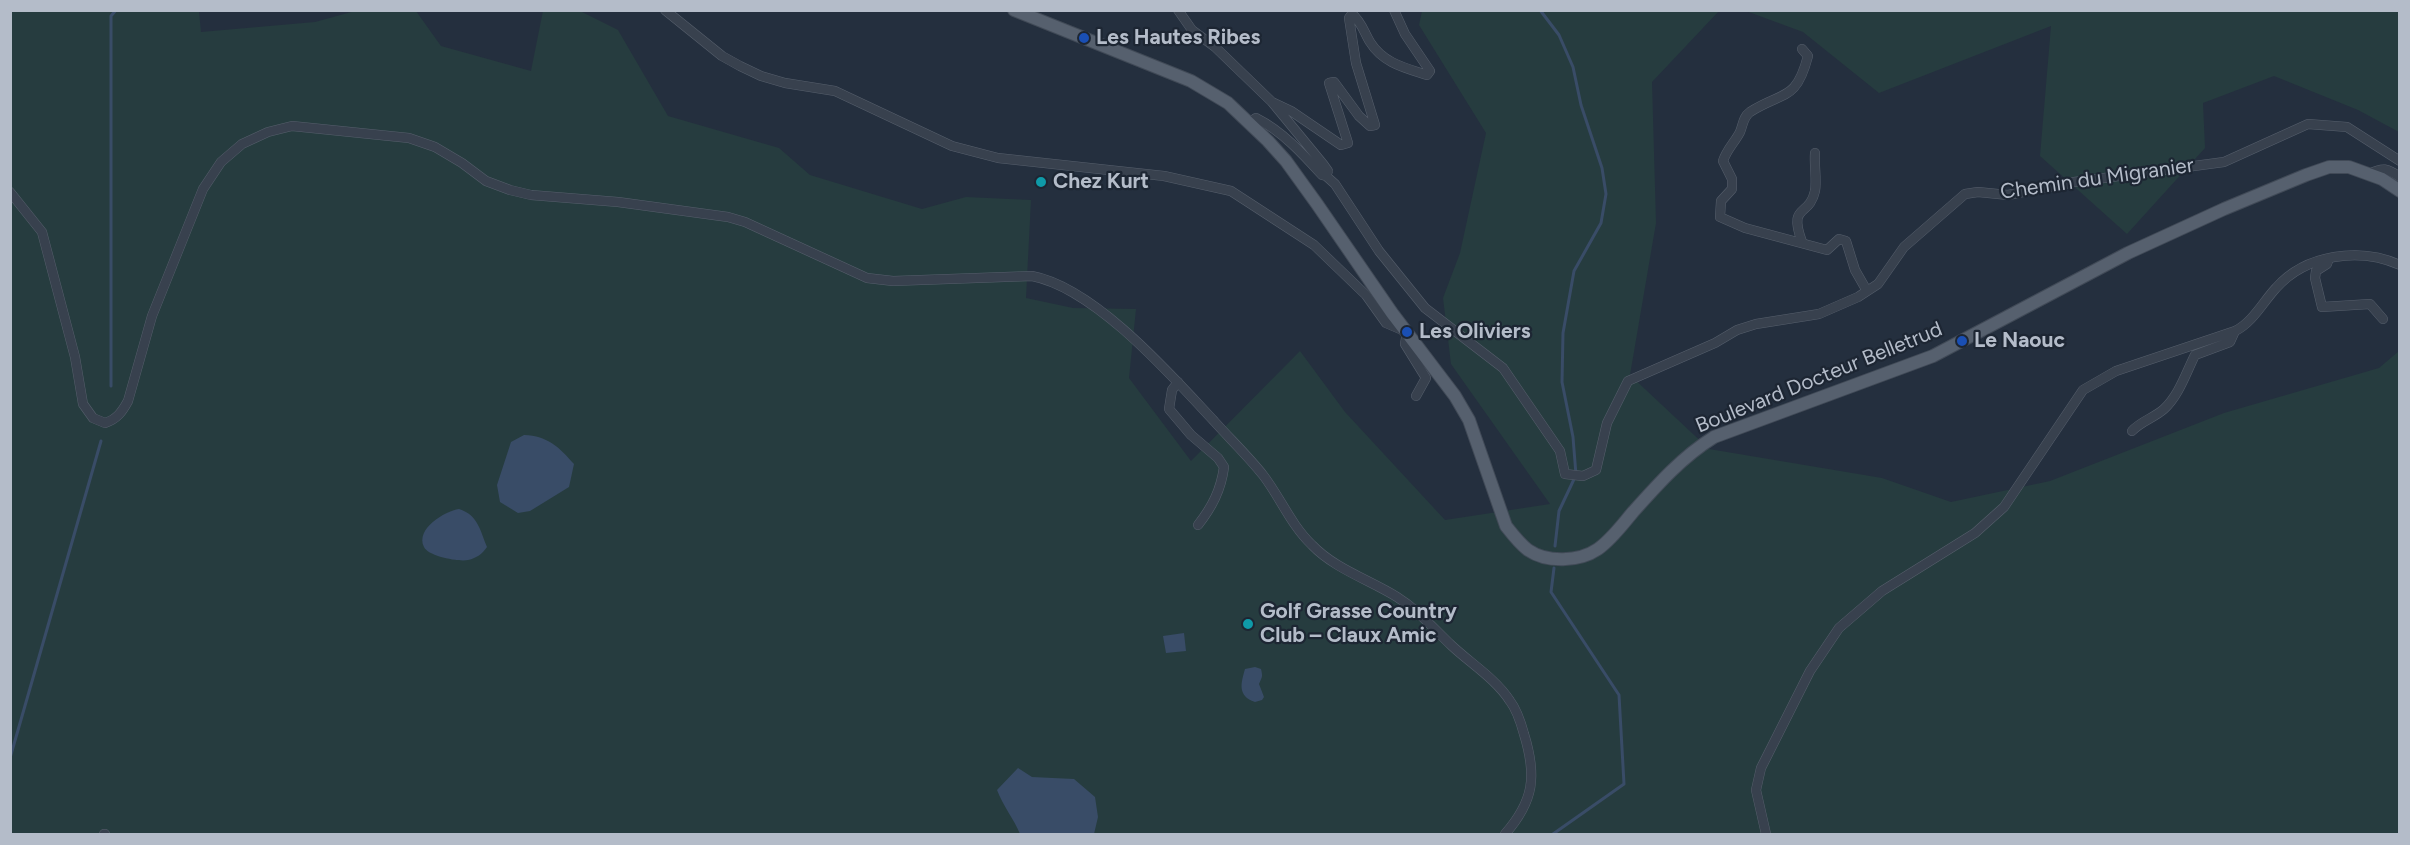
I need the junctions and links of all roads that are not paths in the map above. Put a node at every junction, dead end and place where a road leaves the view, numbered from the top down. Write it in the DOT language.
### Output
graph roads {
  1 [pos="665,10"];
  2 [pos="1014,10"];
  3 [pos="1178,10"];
  4 [pos="1394,10"];
  5 [pos="1802,49"];
  6 [pos="1272,102"];
  7 [pos="1250,122"];
  8 [pos="1815,153"];
  9 [pos="2400,161"];
  10 [pos="2369,174"];
  11 [pos="1326,176"];
  12 [pos="2400,177"];
  13 [pos="2400,191"];
  14 [pos="10,192"];
  15 [pos="1803,242"];
  16 [pos="2329,258"];
  17 [pos="2400,265"];
  18 [pos="1867,291"];
  19 [pos="2383,319"];
  20 [pos="2235,331"];
  21 [pos="1407,332"];
  22 [pos="1178,382"];
  23 [pos="1416,396"];
  24 [pos="2132,431"];
  25 [pos="1198,525"];
  26 [pos="1505,834"];
  27 [pos="1766,834"];
  1 -- 21 [label="street"];
  2 -- 7 [label="main road, Boulevard Docteur Belletrud"];
  3 -- 6 [label="street"];
  4 -- 6 [label="street"];
  5 -- 15 [label="street"];
  6 -- 11 [label="street"];
  7 -- 11 [label="street"];
  7 -- 21 [label="main road, Boulevard Docteur Belletrud"];
  8 -- 15 [label="street"];
  9 -- 18 [label="street, Chemin du Migranier"];
  10 -- 12 [label="street"];
  10 -- 13 [label="main road, Boulevard Docteur Belletrud"];
  10 -- 21 [label="main road, Boulevard Docteur Belletrud"];
  11 -- 18 [label="street, Chemin du Migranier"];
  14 -- 22 [label="street"];
  15 -- 18 [label="street"];
  16 -- 17 [label="street"];
  16 -- 19 [label="street"];
  16 -- 20 [label="street"];
  20 -- 24 [label="street"];
  20 -- 27 [label="street"];
  21 -- 23 [label="street"];
  22 -- 25 [label="street"];
  22 -- 26 [label="street"];
}
